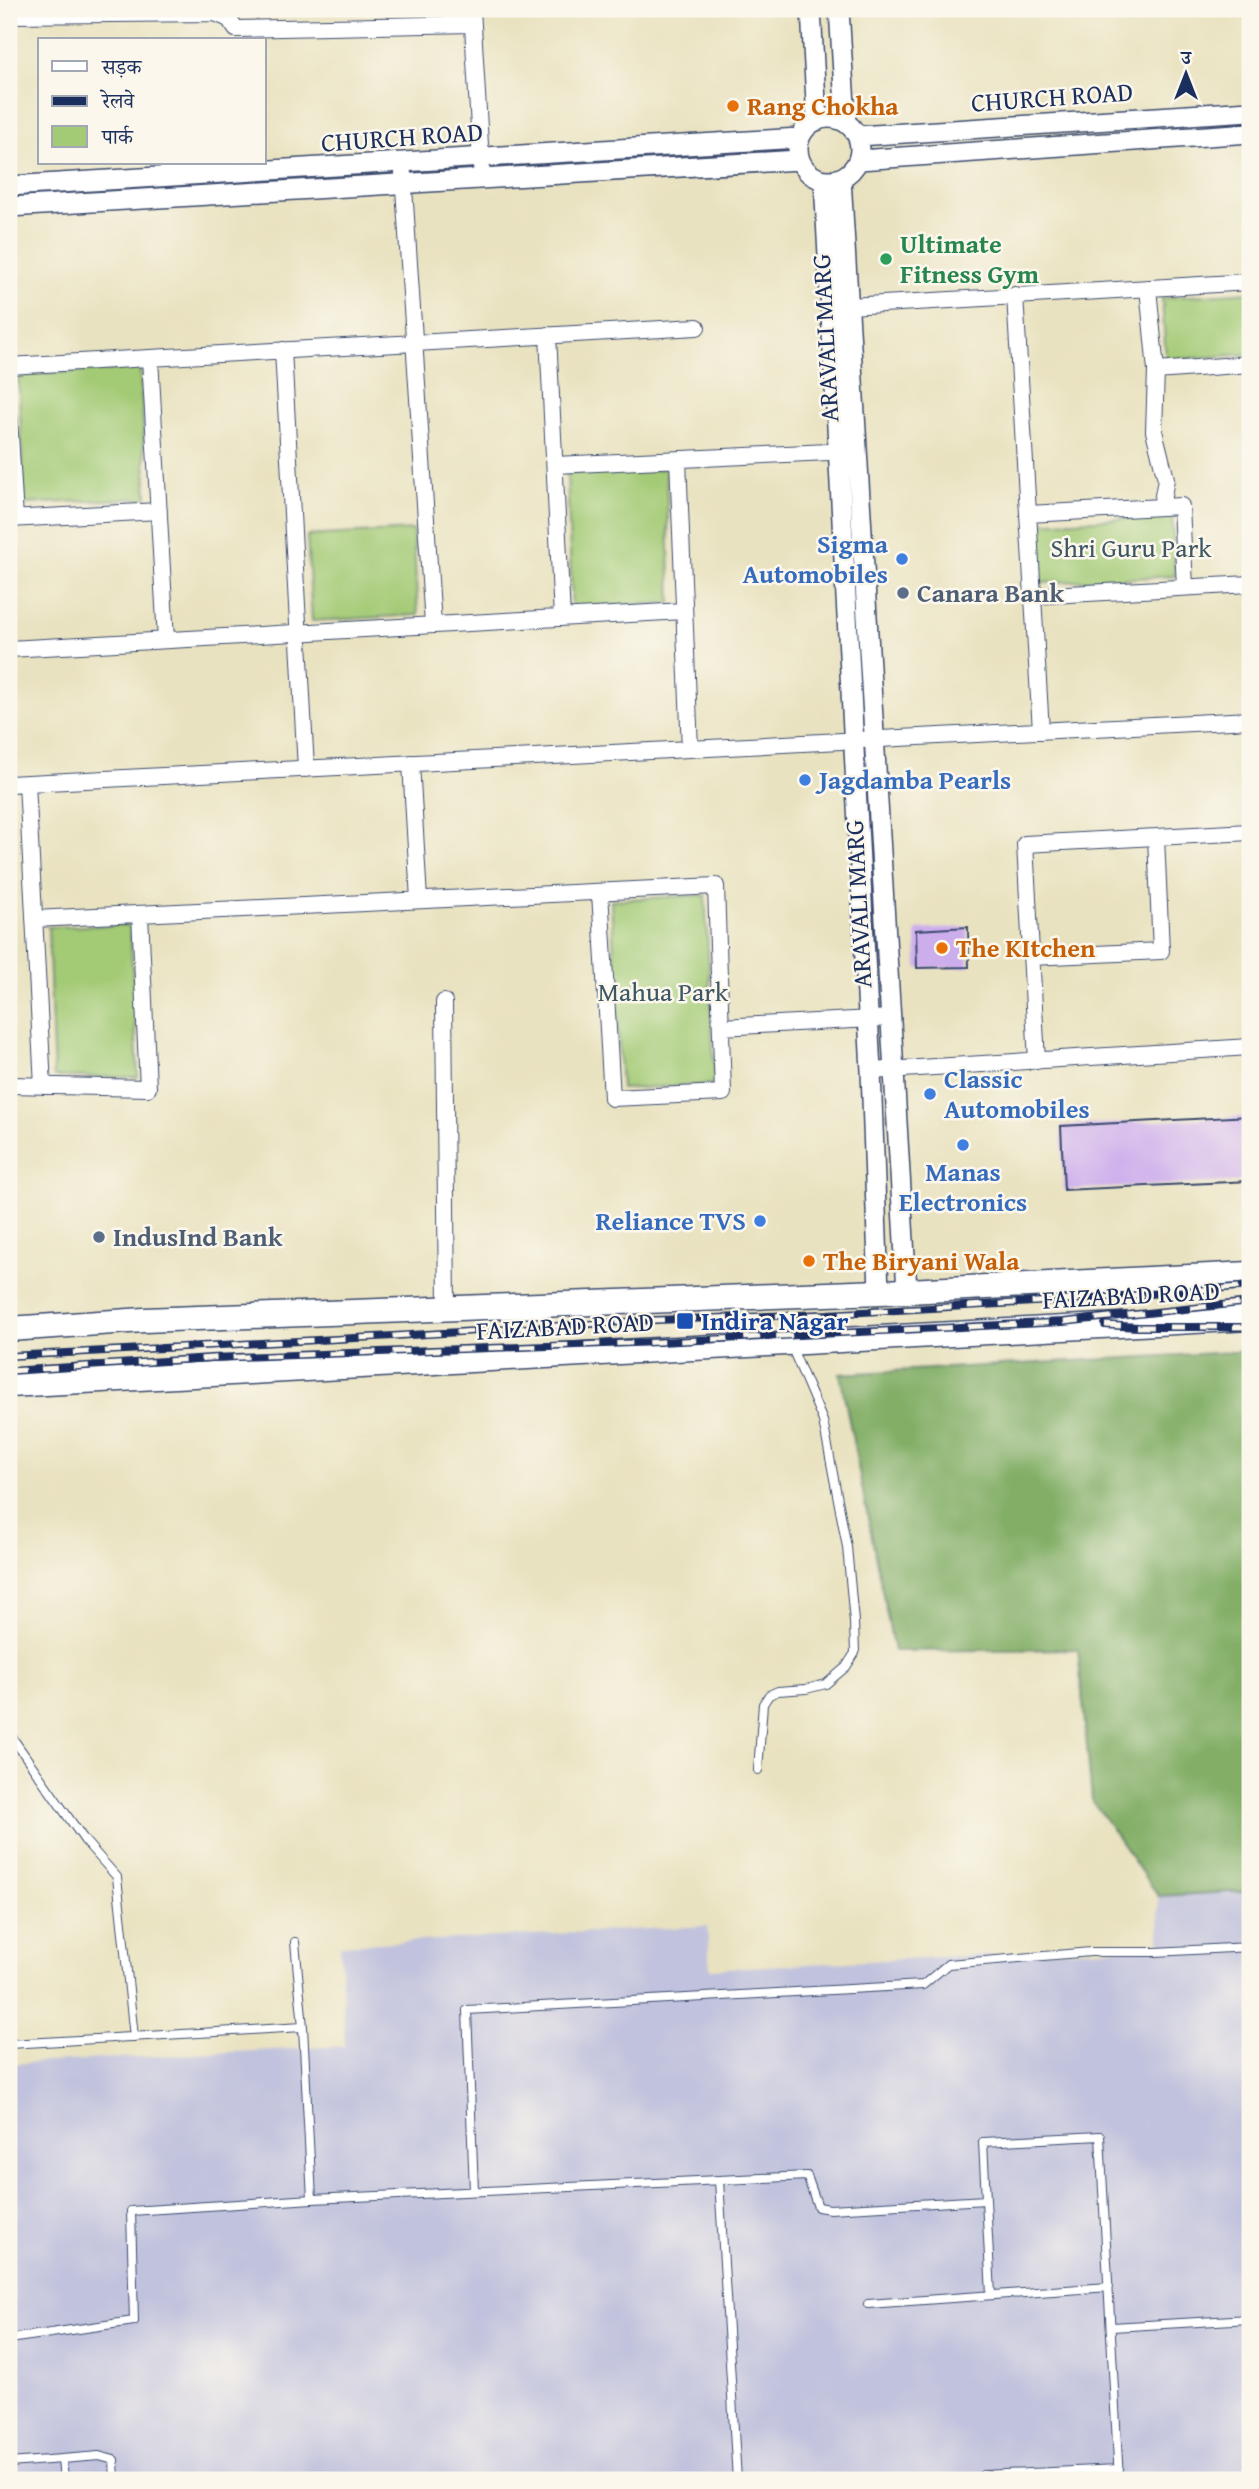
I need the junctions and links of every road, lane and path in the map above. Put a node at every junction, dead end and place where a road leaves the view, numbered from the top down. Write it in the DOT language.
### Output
graph roads {
  1 [pos="811,9"];
  2 [pos="839,9"];
  3 [pos="19,12"];
  4 [pos="472,16"];
  5 [pos="1250,111"];
  6 [pos="817,121"];
  7 [pos="852,129"];
  8 [pos="1250,134"];
  9 [pos="799,138"];
  10 [pos="481,158"];
  11 [pos="799,160"];
  12 [pos="859,160"];
  13 [pos="402,163"];
  14 [pos="482,179"];
  15 [pos="833,179"];
  16 [pos="404,184"];
  17 [pos="9,186"];
  18 [pos="9,207"];
  19 [pos="1250,282"];
  20 [pos="1148,288"];
  21 [pos="1015,295"];
  22 [pos="849,306"];
  23 [pos="697,327"];
  24 [pos="548,335"];
  25 [pos="414,343"];
  26 [pos="283,350"];
  27 [pos="150,358"];
  28 [pos="1250,364"];
  29 [pos="9,366"];
  30 [pos="1157,371"];
  31 [pos="9,417"];
  32 [pos="848,452"];
  33 [pos="678,460"];
  34 [pos="555,465"];
  35 [pos="1161,507"];
  36 [pos="159,511"];
  37 [pos="1028,514"];
  38 [pos="12,519"];
  39 [pos="1250,584"];
  40 [pos="1185,587"];
  41 [pos="1033,596"];
  42 [pos="684,611"];
  43 [pos="562,618"];
  44 [pos="433,625"];
  45 [pos="298,632"];
  46 [pos="166,640"];
  47 [pos="9,649"];
  48 [pos="1250,720"];
  49 [pos="1041,731"];
  50 [pos="875,739"];
  51 [pos="853,740"];
  52 [pos="690,749"];
  53 [pos="411,763"];
  54 [pos="306,769"];
  55 [pos="27,783"];
  56 [pos="9,784"];
  57 [pos="1250,832"];
  58 [pos="1156,837"];
  59 [pos="600,892"];
  60 [pos="419,900"];
  61 [pos="141,914"];
  62 [pos="34,919"];
  63 [pos="1031,957"];
  64 [pos="444,1002"];
  65 [pos="891,1018"];
  66 [pos="868,1019"];
  67 [pos="721,1027"];
  68 [pos="1250,1048"];
  69 [pos="1037,1061"];
  70 [pos="895,1069"];
  71 [pos="871,1071"];
  72 [pos="9,1085"];
  73 [pos="43,1086"];
  74 [pos="1250,1274"];
  75 [pos="907,1291"];
  76 [pos="879,1292"];
  77 [pos="447,1310"];
  78 [pos="1250,1318"];
  79 [pos="9,1329"];
  80 [pos="790,1343"];
  81 [pos="9,1385"];
  82 [pos="9,1732"];
  83 [pos="758,1770"];
  84 [pos="295,1942"];
  85 [pos="1250,1947"];
  86 [pos="303,2027"];
  87 [pos="134,2037"];
  88 [pos="9,2044"];
  89 [pos="719,2180"];
  90 [pos="474,2191"];
  91 [pos="312,2199"];
  92 [pos="986,2200"];
  93 [pos="1110,2287"];
  94 [pos="991,2295"];
  95 [pos="868,2304"];
  96 [pos="1250,2319"];
  97 [pos="1112,2328"];
  98 [pos="9,2339"];
  99 [pos="62,2459"];
  100 [pos="9,2463"];
  101 [pos="1119,2469"];
  102 [pos="983,2475"];
  103 [pos="64,2480"];
  104 [pos="115,2480"];
  105 [pos="737,2480"];
  106 [pos="1119,2480"];
  1 -- 6 [label="street"];
  2 -- 7 [label="street"];
  3 -- 4 [label="street"];
  4 -- 10 [label="street"];
  5 -- 7 [label="street, CHURCH ROAD"];
  6 -- 7 [label="street"];
  6 -- 9 [label="street"];
  7 -- 12 [label="street"];
  8 -- 12 [label="street, CHURCH ROAD"];
  9 -- 10 [label="street, CHURCH ROAD"];
  9 -- 11 [label="street"];
  10 -- 13 [label="street, CHURCH ROAD"];
  10 -- 14 [label="street"];
  11 -- 14 [label="street, CHURCH ROAD"];
  11 -- 15 [label="street"];
  12 -- 15 [label="street"];
  13 -- 16 [label="street"];
  13 -- 17 [label="street, CHURCH ROAD"];
  14 -- 16 [label="street, CHURCH ROAD"];
  15 -- 22 [label="street, ARAVALI MARG"];
  15 -- 32 [label="street, ARAVALI MARG"];
  16 -- 18 [label="street, CHURCH ROAD"];
  16 -- 25 [label="street"];
  19 -- 20 [label="street"];
  20 -- 21 [label="street"];
  20 -- 30 [label="street"];
  21 -- 22 [label="street"];
  21 -- 37 [label="street"];
  22 -- 32 [label="street, ARAVALI MARG"];
  23 -- 24 [label="street"];
  24 -- 25 [label="street"];
  24 -- 34 [label="street"];
  25 -- 26 [label="street"];
  25 -- 44 [label="street"];
  26 -- 27 [label="street"];
  26 -- 45 [label="street"];
  27 -- 29 [label="street"];
  27 -- 36 [label="street"];
  28 -- 30 [label="street"];
  30 -- 35 [label="street"];
  31 -- 38 [label="street"];
  32 -- 33 [label="street"];
  32 -- 50 [label="street, ARAVALI MARG"];
  32 -- 51 [label="street, ARAVALI MARG"];
  33 -- 34 [label="street"];
  33 -- 42 [label="street"];
  34 -- 43 [label="street"];
  35 -- 37 [label="street"];
  35 -- 40 [label="street"];
  36 -- 38 [label="street"];
  36 -- 46 [label="street"];
  37 -- 41 [label="street"];
  39 -- 40 [label="street"];
  40 -- 41 [label="street"];
  41 -- 49 [label="street"];
  42 -- 43 [label="street"];
  42 -- 52 [label="street"];
  43 -- 44 [label="street"];
  44 -- 45 [label="street"];
  45 -- 46 [label="street"];
  45 -- 54 [label="street"];
  46 -- 47 [label="street"];
  48 -- 49 [label="street"];
  49 -- 50 [label="street"];
  50 -- 51 [label="street"];
  50 -- 65 [label="street, ARAVALI MARG"];
  51 -- 52 [label="street"];
  51 -- 66 [label="street, ARAVALI MARG"];
  52 -- 53 [label="street"];
  53 -- 54 [label="street"];
  53 -- 60 [label="street"];
  54 -- 55 [label="street"];
  55 -- 56 [label="street"];
  55 -- 62 [label="street"];
  57 -- 58 [label="street"];
  58 -- 63 [label="street"];
  58 -- 63 [label="street"];
  59 -- 60 [label="street"];
  59 -- 67 [label="street"];
  59 -- 67 [label="street"];
  60 -- 61 [label="street"];
  61 -- 62 [label="street"];
  61 -- 73 [label="street"];
  62 -- 73 [label="street"];
  63 -- 69 [label="street"];
  64 -- 77 [label="street"];
  65 -- 66 [label="street"];
  65 -- 70 [label="street, ARAVALI MARG"];
  66 -- 67 [label="street"];
  66 -- 71 [label="street, ARAVALI MARG"];
  68 -- 69 [label="street"];
  69 -- 70 [label="street"];
  70 -- 71 [label="street"];
  70 -- 75 [label="street, ARAVALI MARG"];
  71 -- 76 [label="street, ARAVALI MARG"];
  72 -- 73 [label="street"];
  74 -- 75 [label="main road, FAIZABAD ROAD"];
  75 -- 76 [label="main road, FAIZABAD ROAD"];
  76 -- 77 [label="main road, FAIZABAD ROAD"];
  77 -- 79 [label="main road, FAIZABAD ROAD"];
  78 -- 80 [label="main road, FAIZABAD ROAD"];
  80 -- 81 [label="main road, FAIZABAD ROAD"];
  80 -- 83 [label="lane"];
  82 -- 87 [label="lane"];
  84 -- 86 [label="lane"];
  85 -- 90 [label="lane"];
  86 -- 87 [label="lane"];
  86 -- 91 [label="lane"];
  87 -- 88 [label="lane"];
  89 -- 90 [label="lane"];
  89 -- 92 [label="lane"];
  89 -- 105 [label="lane"];
  90 -- 91 [label="lane"];
  91 -- 98 [label="lane"];
  92 -- 93 [label="lane"];
  92 -- 94 [label="lane"];
  93 -- 94 [label="lane"];
  93 -- 97 [label="lane"];
  94 -- 95 [label="lane"];
  96 -- 97 [label="lane"];
  97 -- 101 [label="lane"];
  99 -- 100 [label="lane"];
  99 -- 103 [label="lane"];
  99 -- 104 [label="lane"];
  101 -- 102 [label="lane"];
  101 -- 106 [label="lane"];
}
